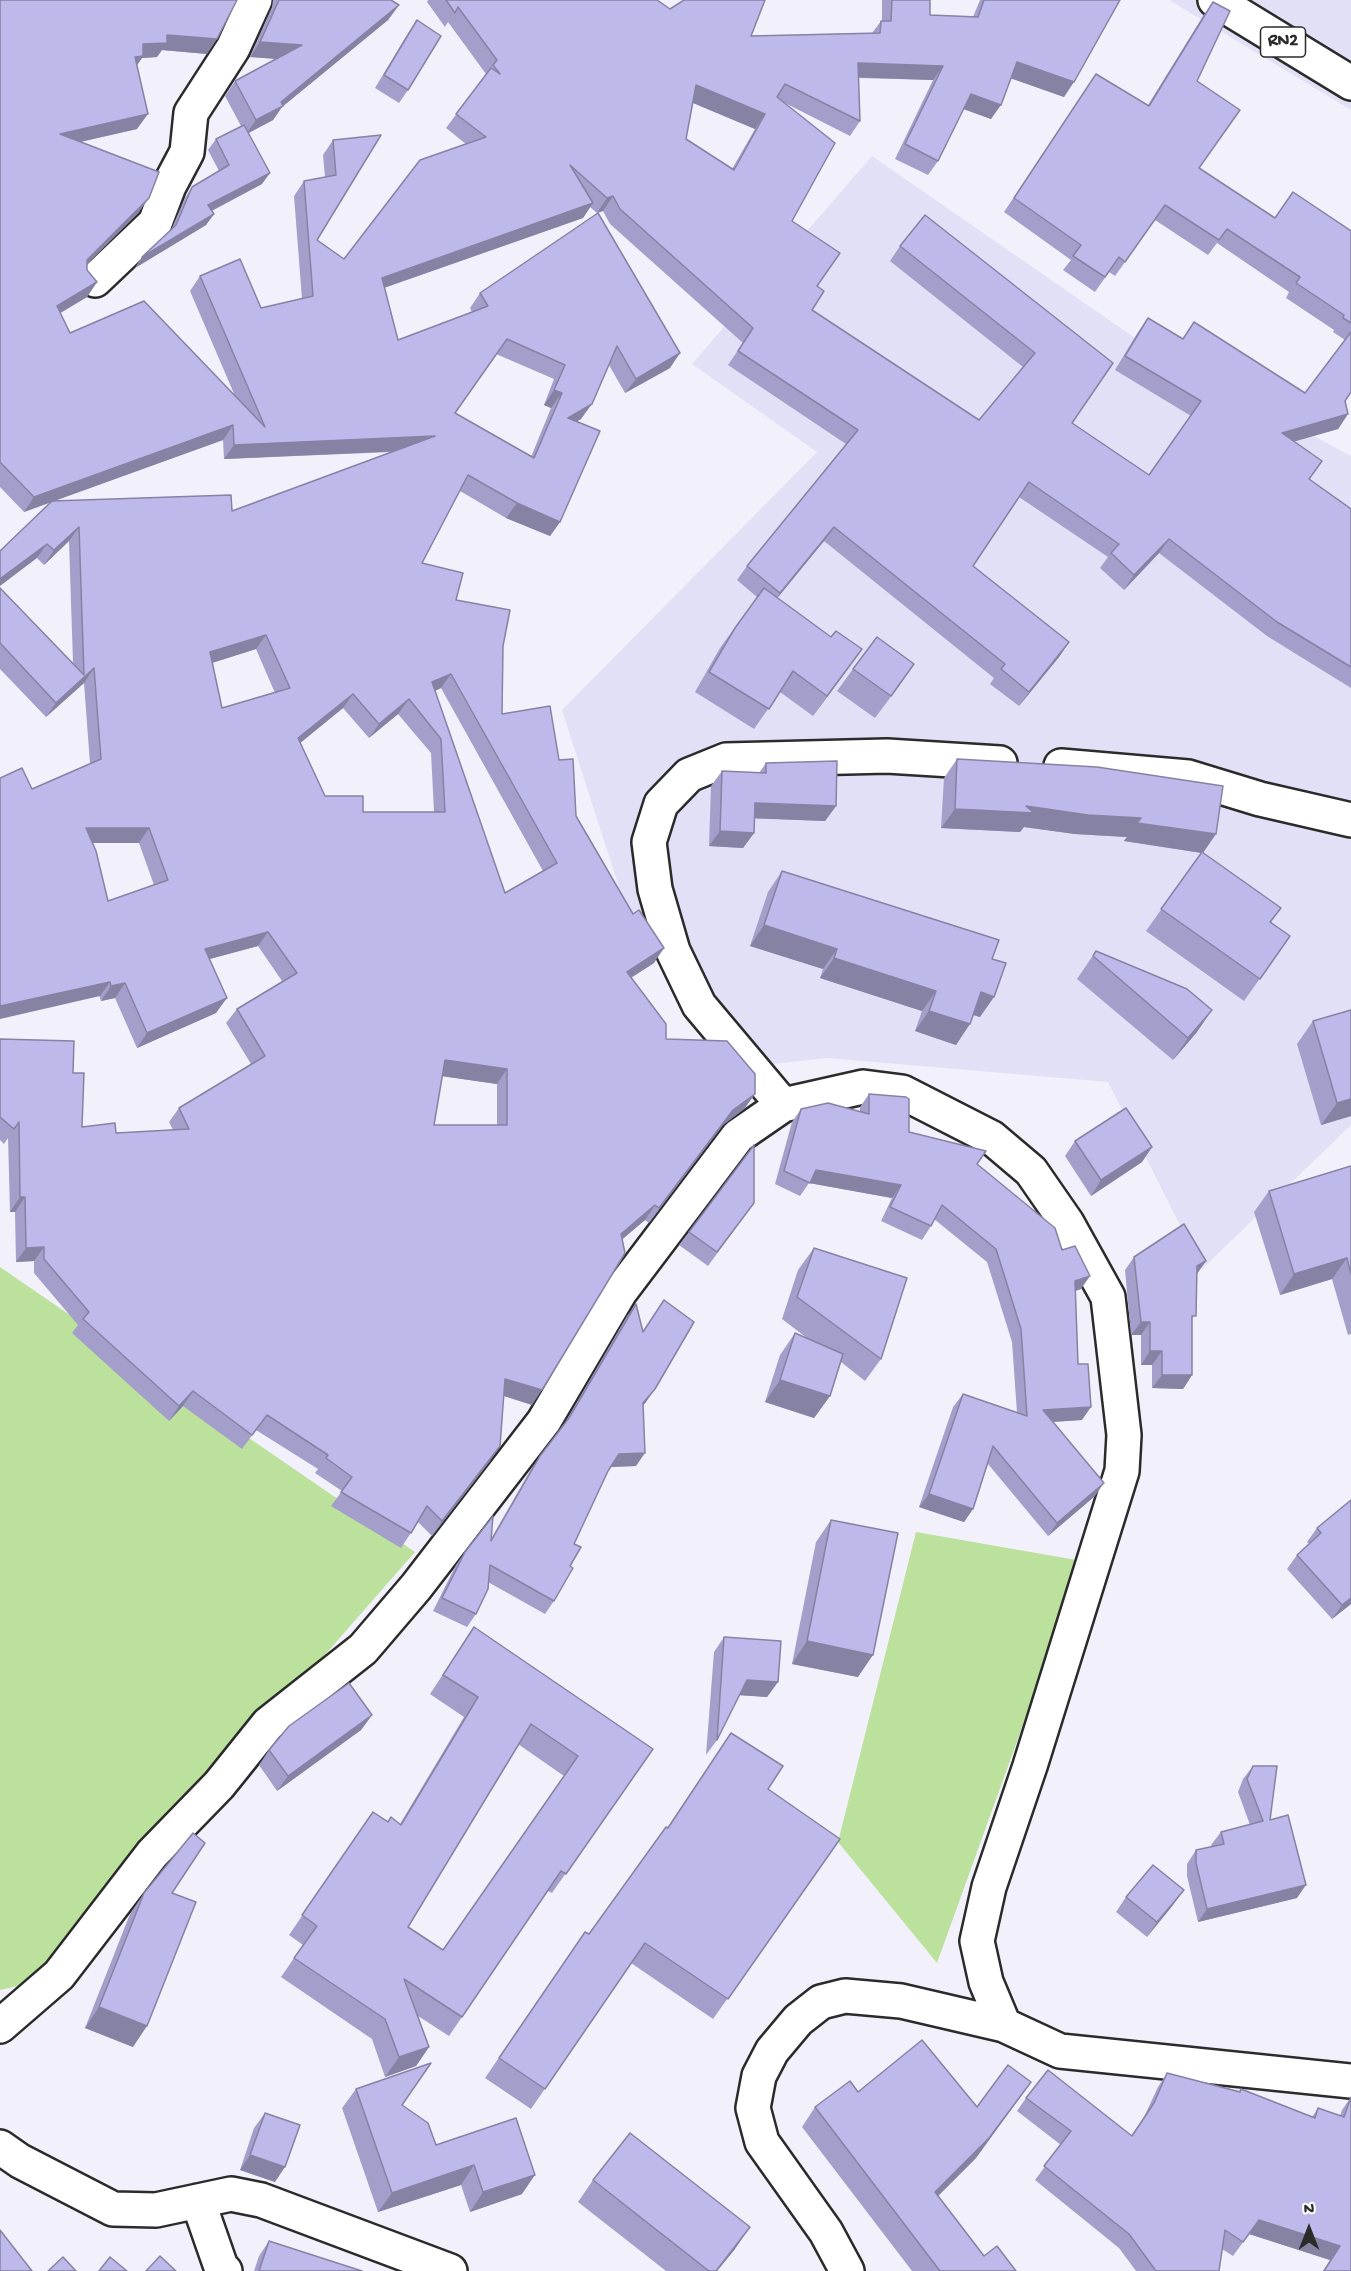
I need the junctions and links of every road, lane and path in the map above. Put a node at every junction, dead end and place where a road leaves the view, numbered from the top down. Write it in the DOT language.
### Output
graph roads {
  1 [pos="255,0"];
  2 [pos="1215,0"];
  3 [pos="1351,83"];
  4 [pos="95,280"];
  5 [pos="1351,820"];
  6 [pos="783,1105"];
  7 [pos="1004,2025"];
  8 [pos="0,2026"];
  9 [pos="1351,2081"];
  10 [pos="0,2147"];
  11 [pos="198,2201"];
  12 [pos="225,2271"];
  13 [pos="450,2271"];
  14 [pos="847,2271"];
  1 -- 4 [label="main road"];
  2 -- 3 [label="main road, RN2"];
  5 -- 6 [label="main road"];
  6 -- 7 [label="main road"];
  6 -- 8 [label="main road"];
  7 -- 9 [label="main road"];
  7 -- 14 [label="main road"];
  10 -- 11 [label="main road"];
  11 -- 12 [label="main road"];
  11 -- 13 [label="main road"];
}
